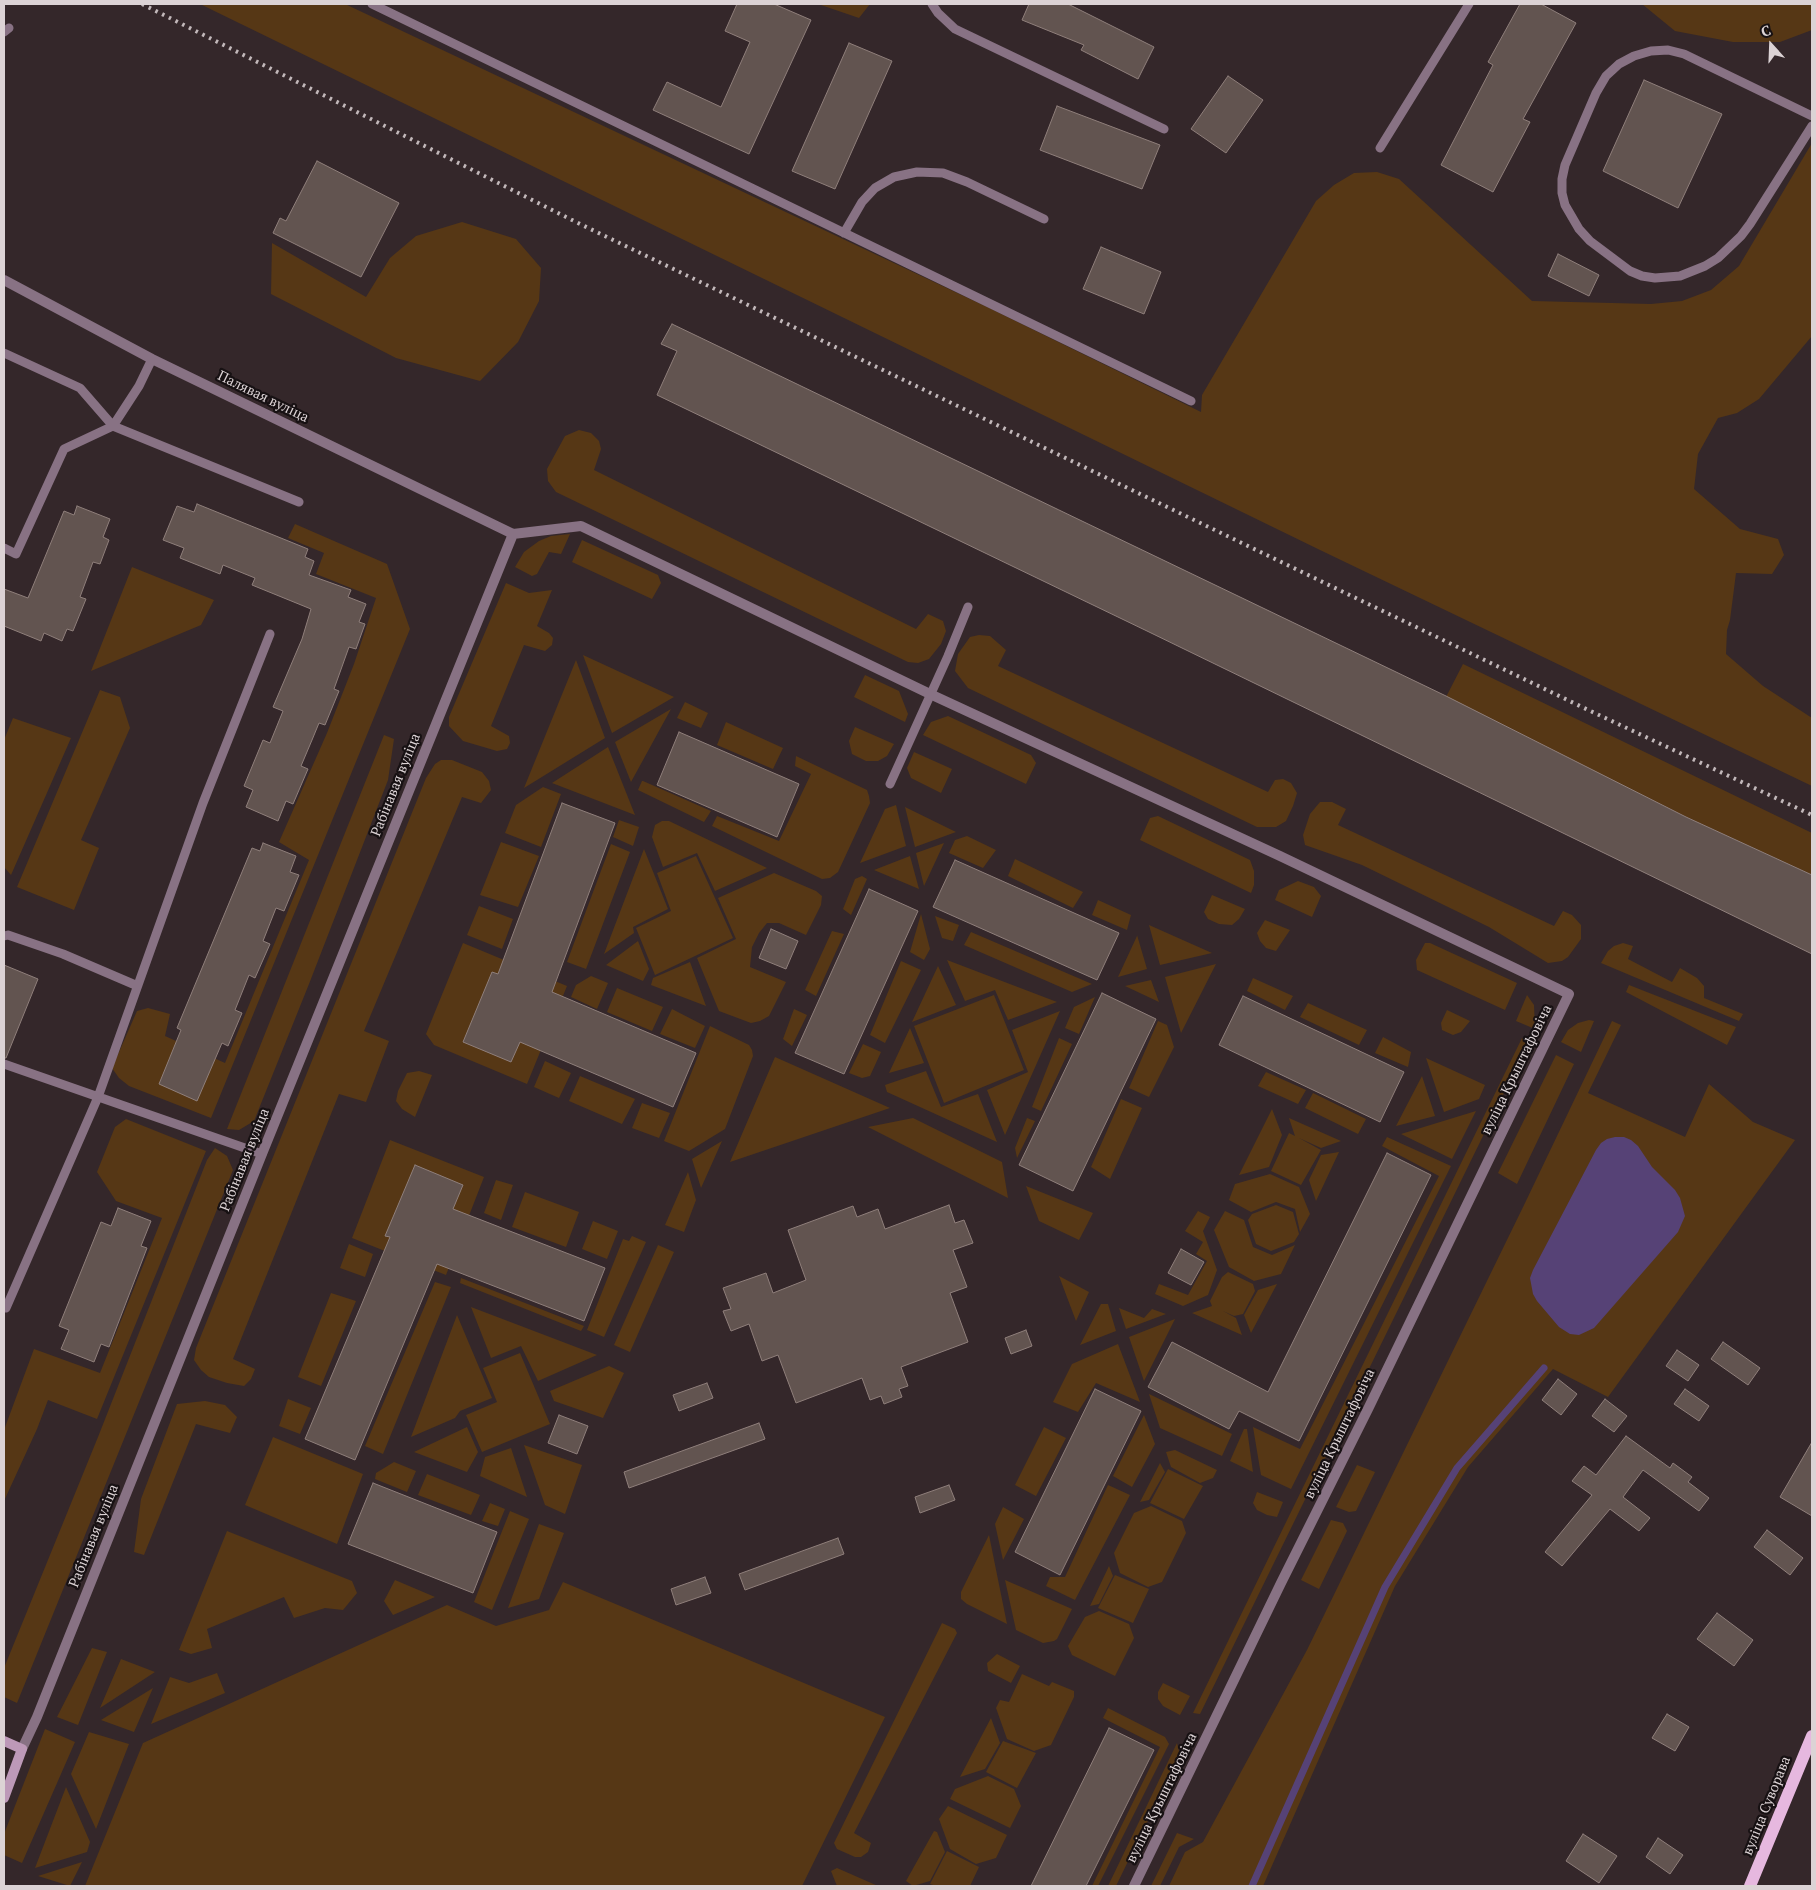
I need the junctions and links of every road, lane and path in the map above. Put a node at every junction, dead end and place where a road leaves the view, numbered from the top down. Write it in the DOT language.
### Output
graph roads {
  1 [pos="372,4"];
  2 [pos="932,4"];
  3 [pos="1469,4"];
  4 [pos="1812,116"];
  5 [pos="1812,126"];
  6 [pos="1164,129"];
  7 [pos="1380,148"];
  8 [pos="1044,219"];
  9 [pos="844,233"];
  10 [pos="4,280"];
  11 [pos="4,353"];
  12 [pos="152,358"];
  13 [pos="1191,402"];
  14 [pos="113,426"];
  15 [pos="299,502"];
  16 [pos="513,534"];
  17 [pos="4,548"];
  18 [pos="968,607"];
  19 [pos="270,634"];
  20 [pos="930,694"];
  21 [pos="890,784"];
  22 [pos="4,936"];
  23 [pos="133,984"];
  24 [pos="4,1064"];
  25 [pos="98,1097"];
  26 [pos="262,1154"];
  27 [pos="6,1308"];
  28 [pos="1812,1736"];
  29 [pos="4,1741"];
  30 [pos="22,1749"];
  31 [pos="4,1798"];
  32 [pos="1134,1886"];
  33 [pos="1750,1886"];
  1 -- 9 [label="lane"];
  2 -- 6 [label="lane"];
  3 -- 7 [label="lane"];
  4 -- 5 [label="lane"];
  8 -- 9 [label="lane"];
  9 -- 13 [label="lane"];
  10 -- 12 [label="street, Палявая вуліца"];
  11 -- 14 [label="lane"];
  12 -- 14 [label="lane"];
  12 -- 16 [label="street, Палявая вуліца"];
  14 -- 15 [label="lane"];
  14 -- 17 [label="lane"];
  16 -- 20 [label="street"];
  16 -- 26 [label="street, Рабінавая вуліца"];
  18 -- 20 [label="lane"];
  19 -- 25 [label="lane"];
  20 -- 21 [label="lane"];
  20 -- 32 [label="street, вуліца Крыштафовіча"];
  22 -- 23 [label="lane"];
  24 -- 25 [label="lane"];
  25 -- 26 [label="lane"];
  25 -- 27 [label="lane"];
  26 -- 30 [label="street, Рабінавая вуліца"];
  28 -- 33 [label="main road, вуліца Суворава"];
  29 -- 30 [label="street"];
  30 -- 31 [label="street, Рабінавая вуліца"];
}
